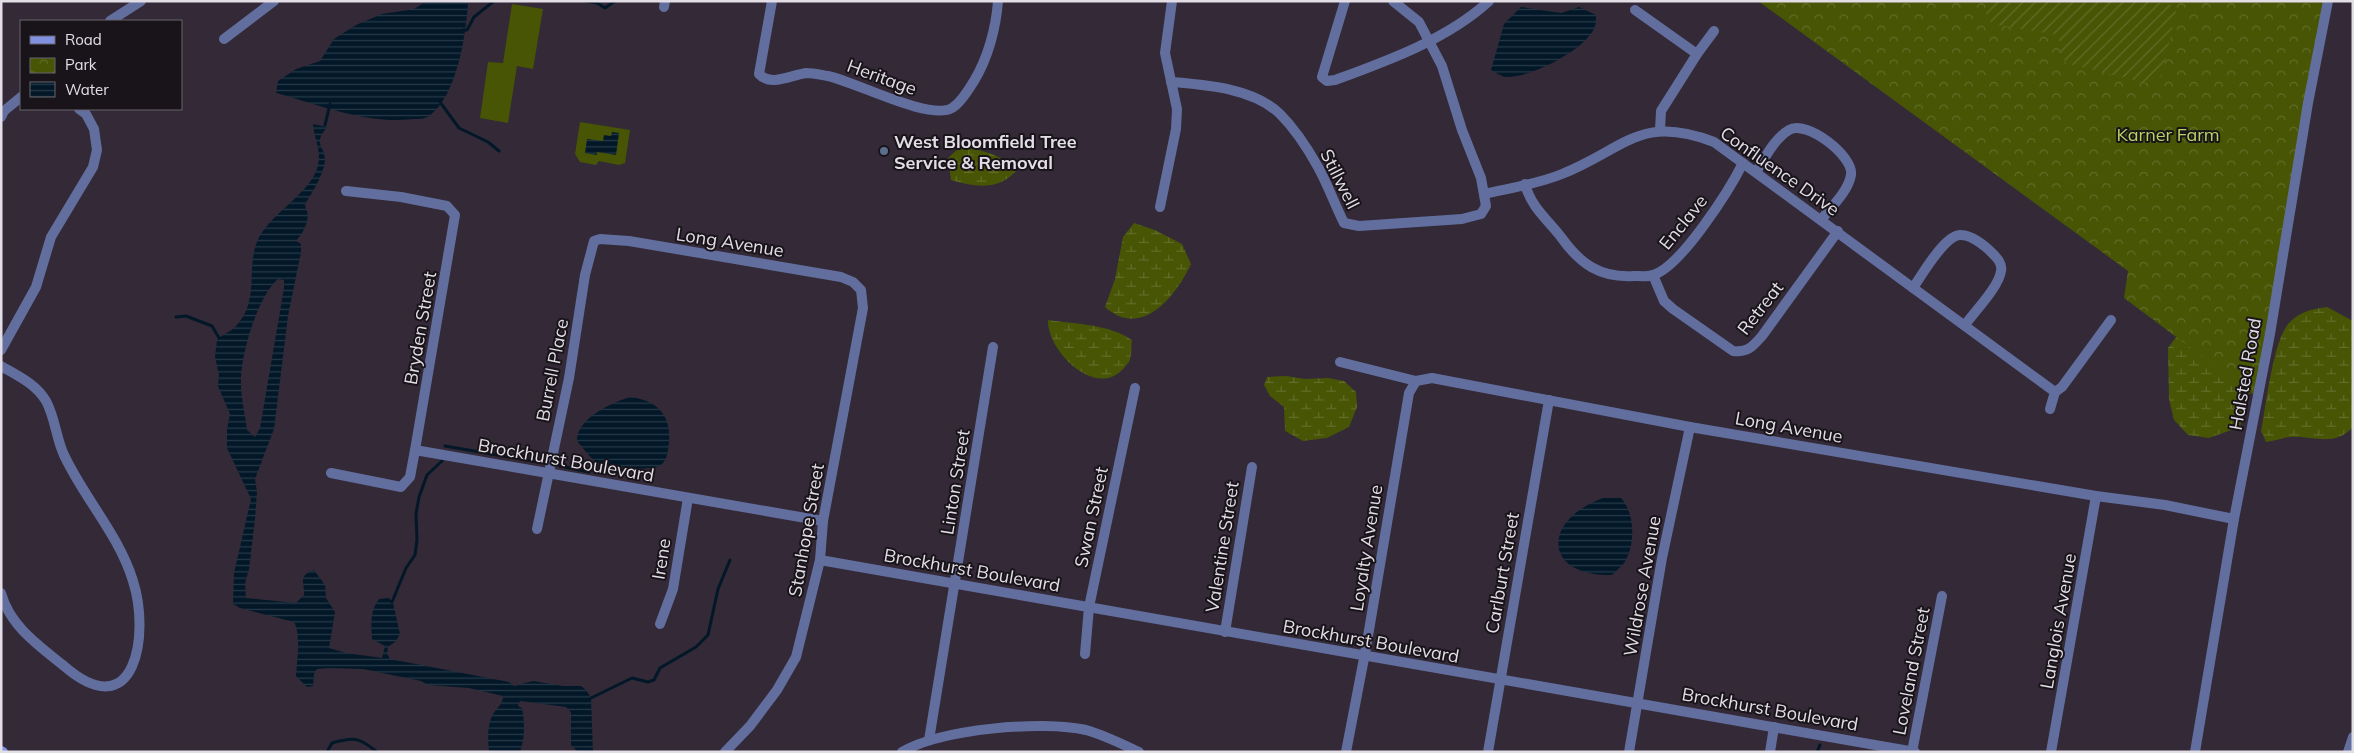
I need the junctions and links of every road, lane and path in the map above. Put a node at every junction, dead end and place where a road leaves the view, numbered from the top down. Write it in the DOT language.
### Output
graph roads {
  1 [pos="141,1"];
  2 [pos="274,1"];
  3 [pos="772,1"];
  4 [pos="998,1"];
  5 [pos="1172,1"];
  6 [pos="1345,1"];
  7 [pos="1393,1"];
  8 [pos="1490,1"];
  9 [pos="2328,1"];
  10 [pos="1635,10"];
  11 [pos="112,20"];
  12 [pos="1714,31"];
  13 [pos="224,39"];
  14 [pos="1428,40"];
  15 [pos="1697,54"];
  16 [pos="1171,82"];
  17 [pos="20,98"];
  18 [pos="80,110"];
  19 [pos="1,117"];
  20 [pos="1660,130"];
  21 [pos="1743,163"];
  22 [pos="1756,172"];
  23 [pos="1525,184"];
  24 [pos="346,191"];
  25 [pos="1484,194"];
  26 [pos="1160,207"];
  27 [pos="1821,220"];
  28 [pos="1838,231"];
  29 [pos="592,246"];
  30 [pos="1653,275"];
  31 [pos="1913,288"];
  32 [pos="862,290"];
  33 [pos="2111,320"];
  34 [pos="1965,325"];
  35 [pos="993,347"];
  36 [pos="1,350"];
  37 [pos="1340,362"];
  38 [pos="1,366"];
  39 [pos="1416,381"];
  40 [pos="1135,388"];
  41 [pos="2055,392"];
  42 [pos="1549,400"];
  43 [pos="2050,409"];
  44 [pos="1690,427"];
  45 [pos="415,450"];
  46 [pos="1252,467"];
  47 [pos="331,473"];
  48 [pos="548,474"];
  49 [pos="2096,496"];
  50 [pos="688,498"];
  51 [pos="2234,519"];
  52 [pos="823,521"];
  53 [pos="536,530"];
  54 [pos="820,560"];
  55 [pos="954,584"];
  56 [pos="1,593"];
  57 [pos="1942,596"];
  58 [pos="1089,607"];
  59 [pos="660,624"];
  60 [pos="1225,632"];
  61 [pos="1085,654"];
  62 [pos="1364,656"];
  63 [pos="1499,679"];
  64 [pos="1637,702"];
  65 [pos="1774,727"];
  66 [pos="2353,737"];
  67 [pos="929,740"];
  68 [pos="725,752"];
  69 [pos="902,752"];
  70 [pos="1139,752"];
  71 [pos="1346,752"];
  72 [pos="1488,752"];
  73 [pos="1629,752"];
  74 [pos="1770,752"];
  75 [pos="1913,752"];
  76 [pos="2051,752"];
  77 [pos="2195,752"];
  78 [pos="2348,752"];
  1 -- 11 [label="street"];
  2 -- 13 [label="street"];
  3 -- 4 [label="street, Heritage"];
  5 -- 16 [label="street"];
  6 -- 14 [label="street"];
  7 -- 14 [label="street"];
  8 -- 14 [label="street"];
  9 -- 51 [label="street, Halsted Road"];
  10 -- 15 [label="street"];
  12 -- 15 [label="street"];
  14 -- 25 [label="street"];
  15 -- 20 [label="street"];
  16 -- 25 [label="street, Stillwell"];
  16 -- 26 [label="street"];
  17 -- 19 [label="street"];
  18 -- 36 [label="street"];
  20 -- 21 [label="street, Confluence Drive"];
  20 -- 23 [label="street, Confluence Drive"];
  21 -- 22 [label="street, Confluence Drive"];
  21 -- 30 [label="street, Enclave"];
  22 -- 27 [label="street, Confluence Drive"];
  22 -- 27 [label="street"];
  23 -- 25 [label="street, Confluence Drive"];
  23 -- 30 [label="street"];
  24 -- 45 [label="street, Bryden Street"];
  27 -- 28 [label="street, Confluence Drive"];
  28 -- 30 [label="street, Retreat"];
  28 -- 31 [label="street, Confluence Drive"];
  29 -- 32 [label="street, Long Avenue"];
  29 -- 48 [label="street, Burrell Place"];
  31 -- 34 [label="street, Confluence Drive"];
  31 -- 34 [label="street"];
  32 -- 52 [label="street, Stanhope Street"];
  33 -- 41 [label="street"];
  34 -- 41 [label="street, Confluence Drive"];
  35 -- 55 [label="street, Linton Street"];
  37 -- 39 [label="street, Long Avenue"];
  38 -- 56 [label="street"];
  39 -- 42 [label="street, Long Avenue"];
  39 -- 62 [label="street, Loyalty Avenue"];
  40 -- 58 [label="street, Swan Street"];
  41 -- 43 [label="street"];
  42 -- 44 [label="street, Long Avenue"];
  42 -- 63 [label="street, Carlburt Street"];
  44 -- 49 [label="street, Long Avenue"];
  44 -- 64 [label="street, Wildrose Avenue"];
  45 -- 47 [label="street"];
  45 -- 48 [label="street, Brockhurst Boulevard"];
  46 -- 60 [label="street, Valentine Street"];
  48 -- 50 [label="street, Brockhurst Boulevard"];
  48 -- 53 [label="street, Burrell Place"];
  49 -- 51 [label="street, Long Avenue"];
  49 -- 76 [label="street, Langlois Avenue"];
  50 -- 52 [label="street, Brockhurst Boulevard"];
  50 -- 59 [label="street, Irene"];
  51 -- 77 [label="street, Halsted Road"];
  52 -- 54 [label="street, Stanhope Street"];
  54 -- 55 [label="street, Brockhurst Boulevard"];
  54 -- 68 [label="street, Stanhope Street"];
  55 -- 58 [label="street, Brockhurst Boulevard"];
  55 -- 67 [label="street, Linton Street"];
  57 -- 75 [label="street, Loveland Street"];
  58 -- 60 [label="street, Brockhurst Boulevard"];
  58 -- 61 [label="street, Swan Street"];
  60 -- 62 [label="street, Brockhurst Boulevard"];
  62 -- 63 [label="street, Brockhurst Boulevard"];
  62 -- 71 [label="street, Loyalty Avenue"];
  63 -- 64 [label="street, Brockhurst Boulevard"];
  63 -- 72 [label="street, Carlburt Street"];
  64 -- 65 [label="street, Brockhurst Boulevard"];
  64 -- 73 [label="street, Wildrose Avenue"];
  65 -- 74 [label="street"];
  65 -- 75 [label="street, Brockhurst Boulevard"];
  66 -- 78 [label="street"];
  67 -- 69 [label="street"];
  67 -- 70 [label="street"];
}
